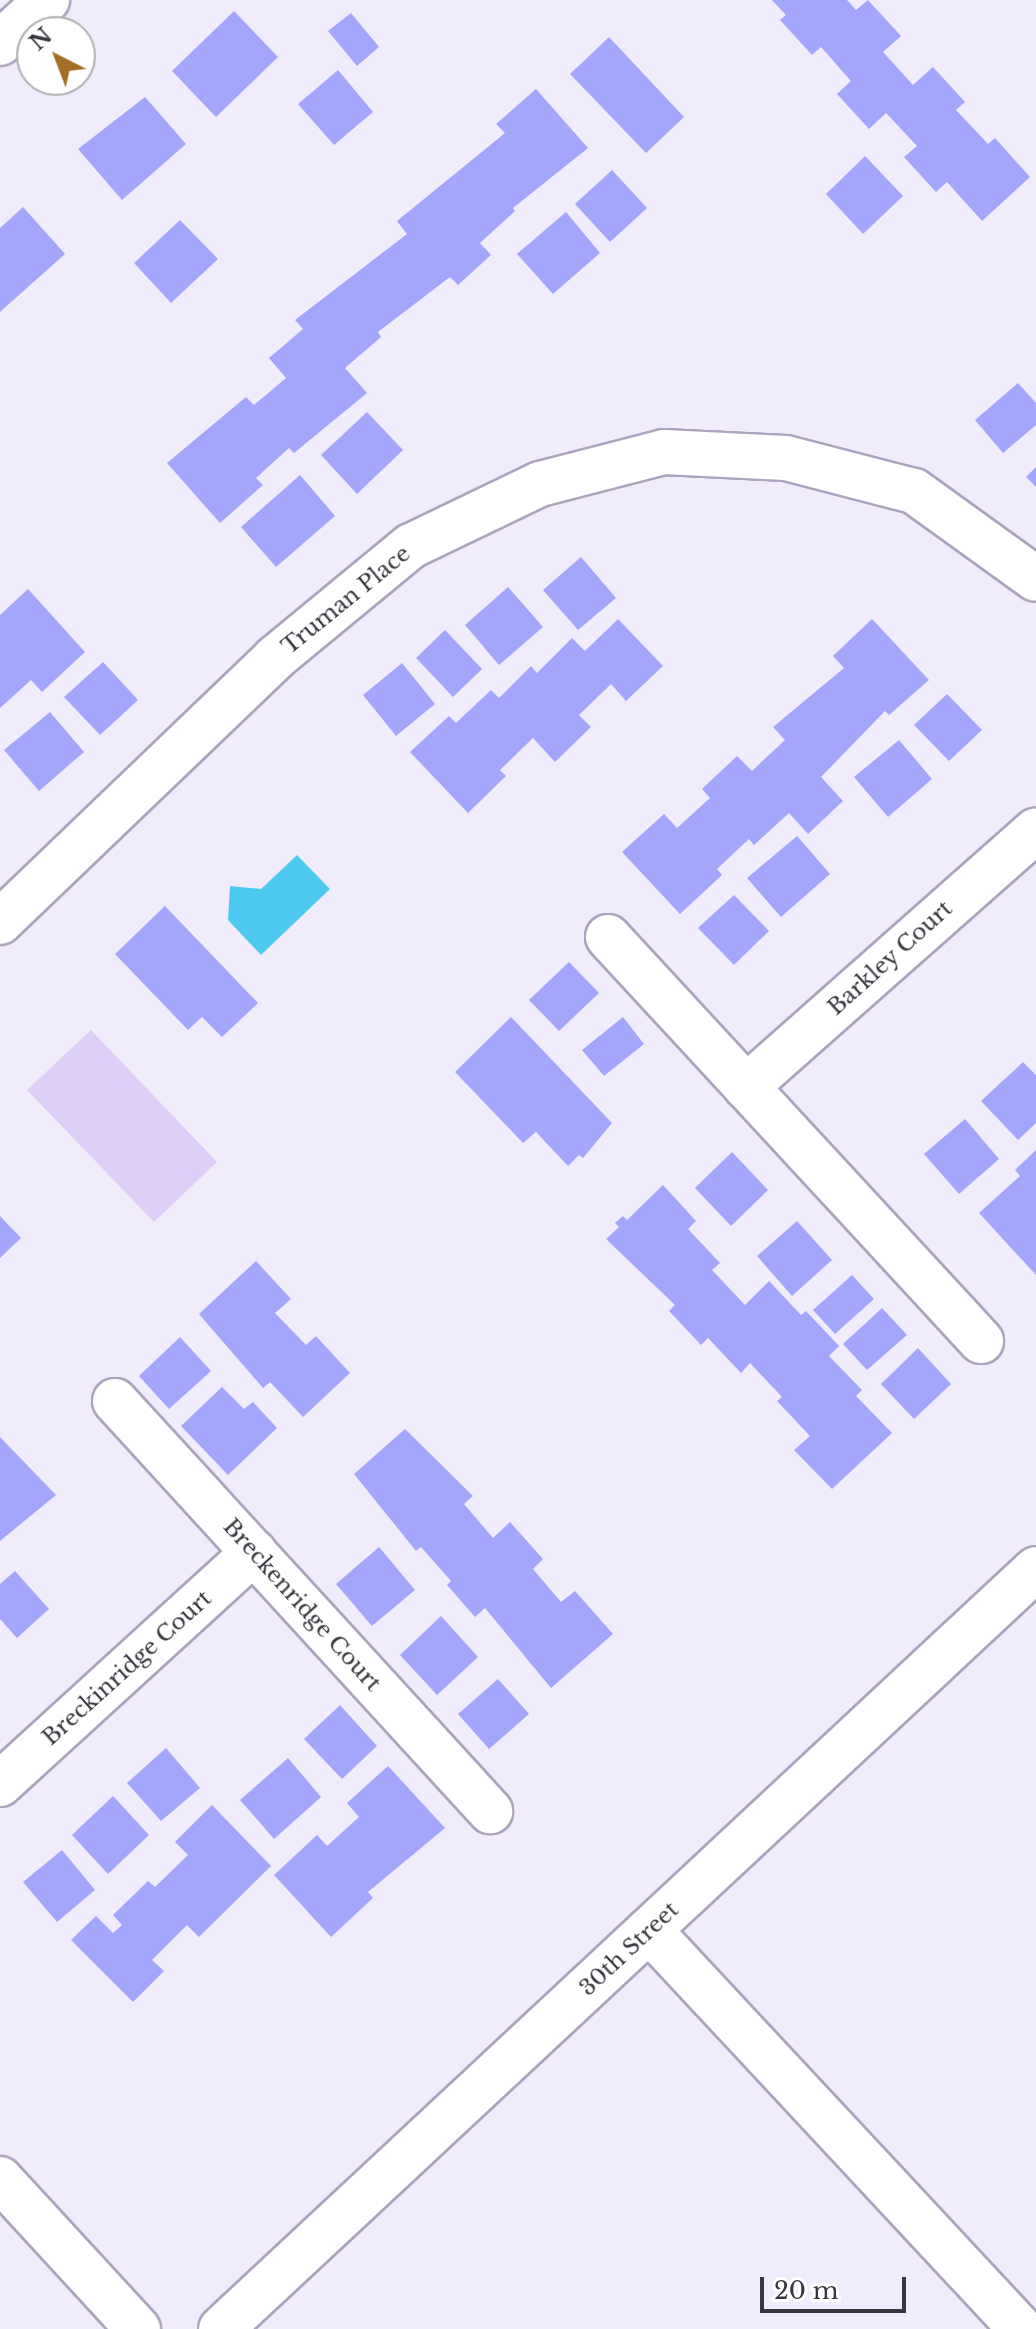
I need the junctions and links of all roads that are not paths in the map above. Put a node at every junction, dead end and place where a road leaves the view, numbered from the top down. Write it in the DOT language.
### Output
graph roads {
  1 [pos="47,0"];
  2 [pos="0,43"];
  3 [pos="1036,579"];
  4 [pos="1036,830"];
  5 [pos="0,922"];
  6 [pos="608,937"];
  7 [pos="746,1087"];
  8 [pos="981,1341"];
  9 [pos="115,1401"];
  10 [pos="254,1552"];
  11 [pos="1036,1569"];
  12 [pos="0,1784"];
  13 [pos="490,1811"];
  14 [pos="649,1930"];
  15 [pos="0,2179"];
  16 [pos="138,2329"];
  17 [pos="221,2329"];
  18 [pos="1021,2329"];
  1 -- 2 [label="street"];
  3 -- 5 [label="street, Truman Place"];
  4 -- 7 [label="street, Barkley Court"];
  6 -- 7 [label="street"];
  7 -- 8 [label="street"];
  9 -- 10 [label="street, Breckenridge Court"];
  10 -- 12 [label="street, Breckinridge Court"];
  10 -- 13 [label="street, Breckenridge Court"];
  11 -- 14 [label="street, 30th Street"];
  14 -- 17 [label="street, 30th Street"];
  14 -- 18 [label="street"];
  15 -- 16 [label="street"];
}
